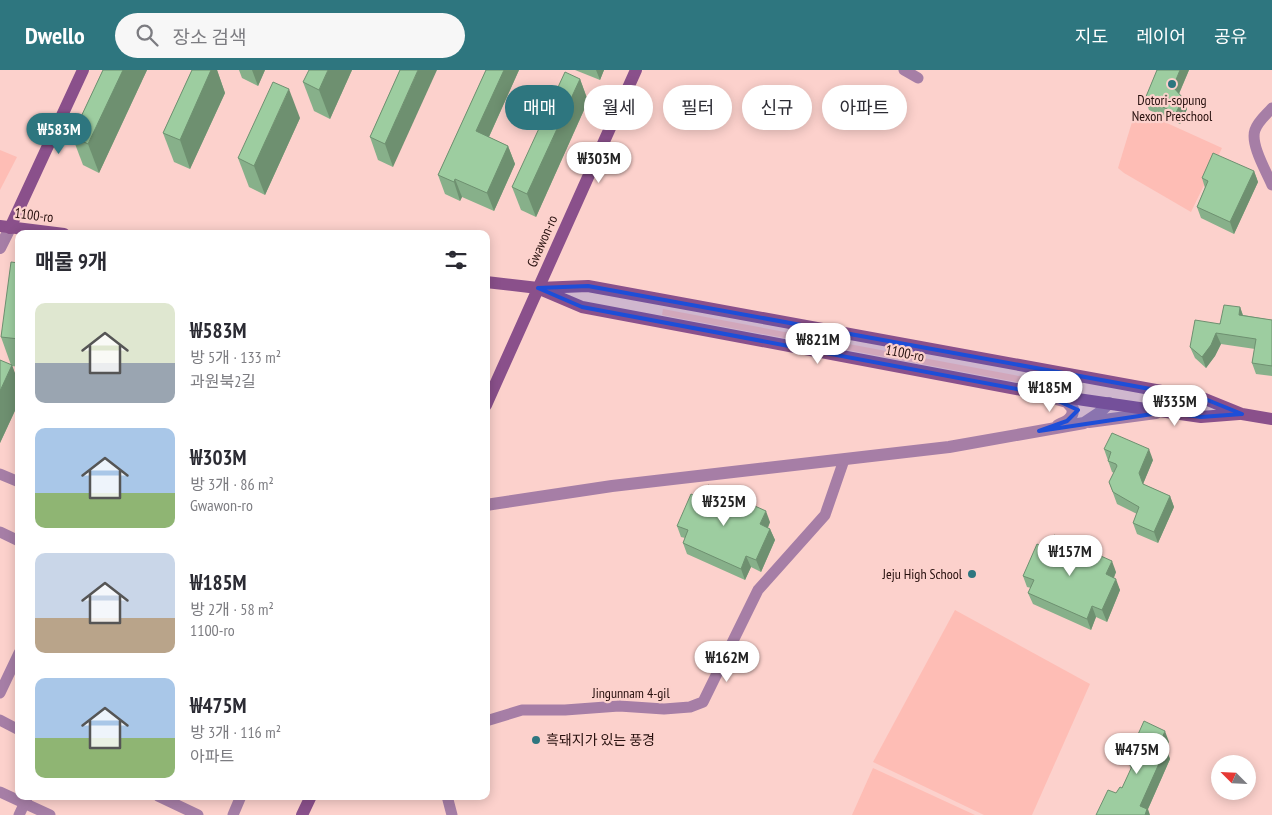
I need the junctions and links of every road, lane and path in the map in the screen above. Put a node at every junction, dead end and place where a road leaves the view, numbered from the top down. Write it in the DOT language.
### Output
graph roads {
  1 [pos="83,70"];
  2 [pos="636,70"];
  3 [pos="904,70"];
  4 [pos="918,78"];
  5 [pos="1272,108"];
  6 [pos="1272,185"];
  7 [pos="5,227"];
  8 [pos="30,230"];
  9 [pos="0,248"];
  10 [pos="490,282"];
  11 [pos="538,288"];
  12 [pos="1112,383"];
  13 [pos="1044,394"];
  14 [pos="490,396"];
  15 [pos="1109,403"];
  16 [pos="1166,412"];
  17 [pos="1242,414"];
  18 [pos="1272,420"];
  19 [pos="1084,423"];
  20 [pos="1039,431"];
  21 [pos="844,460"];
  22 [pos="0,474"];
  23 [pos="15,480"];
  24 [pos="490,504"];
  25 [pos="0,532"];
  26 [pos="15,539"];
  27 [pos="15,661"];
  28 [pos="0,693"];
  29 [pos="0,720"];
  30 [pos="490,720"];
  31 [pos="15,728"];
  32 [pos="0,792"];
  33 [pos="15,797"];
  34 [pos="26,800"];
  35 [pos="166,800"];
  36 [pos="240,800"];
  37 [pos="309,800"];
  38 [pos="448,800"];
  39 [pos="18,815"];
  40 [pos="50,815"];
  41 [pos="198,815"];
  42 [pos="233,815"];
  43 [pos="302,815"];
  44 [pos="452,815"];
  1 -- 7 [label="main road"];
  2 -- 11 [label="main road, Gwawon-ro"];
  3 -- 4 [label="street"];
  5 -- 6 [label="street"];
  7 -- 8 [label="main road, 1100-ro"];
  7 -- 9 [label="street"];
  10 -- 11 [label="main road, 1100-ro"];
  11 -- 12 [label="main road, 1100-ro"];
  11 -- 13 [label="main road, 1100-ro"];
  11 -- 14 [label="main road, Gwawon-ro"];
  12 -- 15 [label="main road"];
  12 -- 17 [label="main road, 1100-ro"];
  13 -- 15 [label="main road, 1100-ro"];
  13 -- 20 [label="street"];
  15 -- 16 [label="main road, 1100-ro"];
  15 -- 19 [label="street"];
  16 -- 17 [label="main road, 1100-ro"];
  16 -- 19 [label="street"];
  17 -- 18 [label="main road, 1100-ro"];
  19 -- 20 [label="street"];
  20 -- 21 [label="street"];
  21 -- 24 [label="street"];
  21 -- 30 [label="street, Jingunnam 4-gil"];
  22 -- 23 [label="street"];
  25 -- 26 [label="street"];
  27 -- 28 [label="street"];
  29 -- 31 [label="street"];
  32 -- 33 [label="street"];
  34 -- 39 [label="street"];
  34 -- 40 [label="street"];
  35 -- 41 [label="street"];
  36 -- 42 [label="street"];
  37 -- 43 [label="main road"];
  38 -- 44 [label="street"];
}
